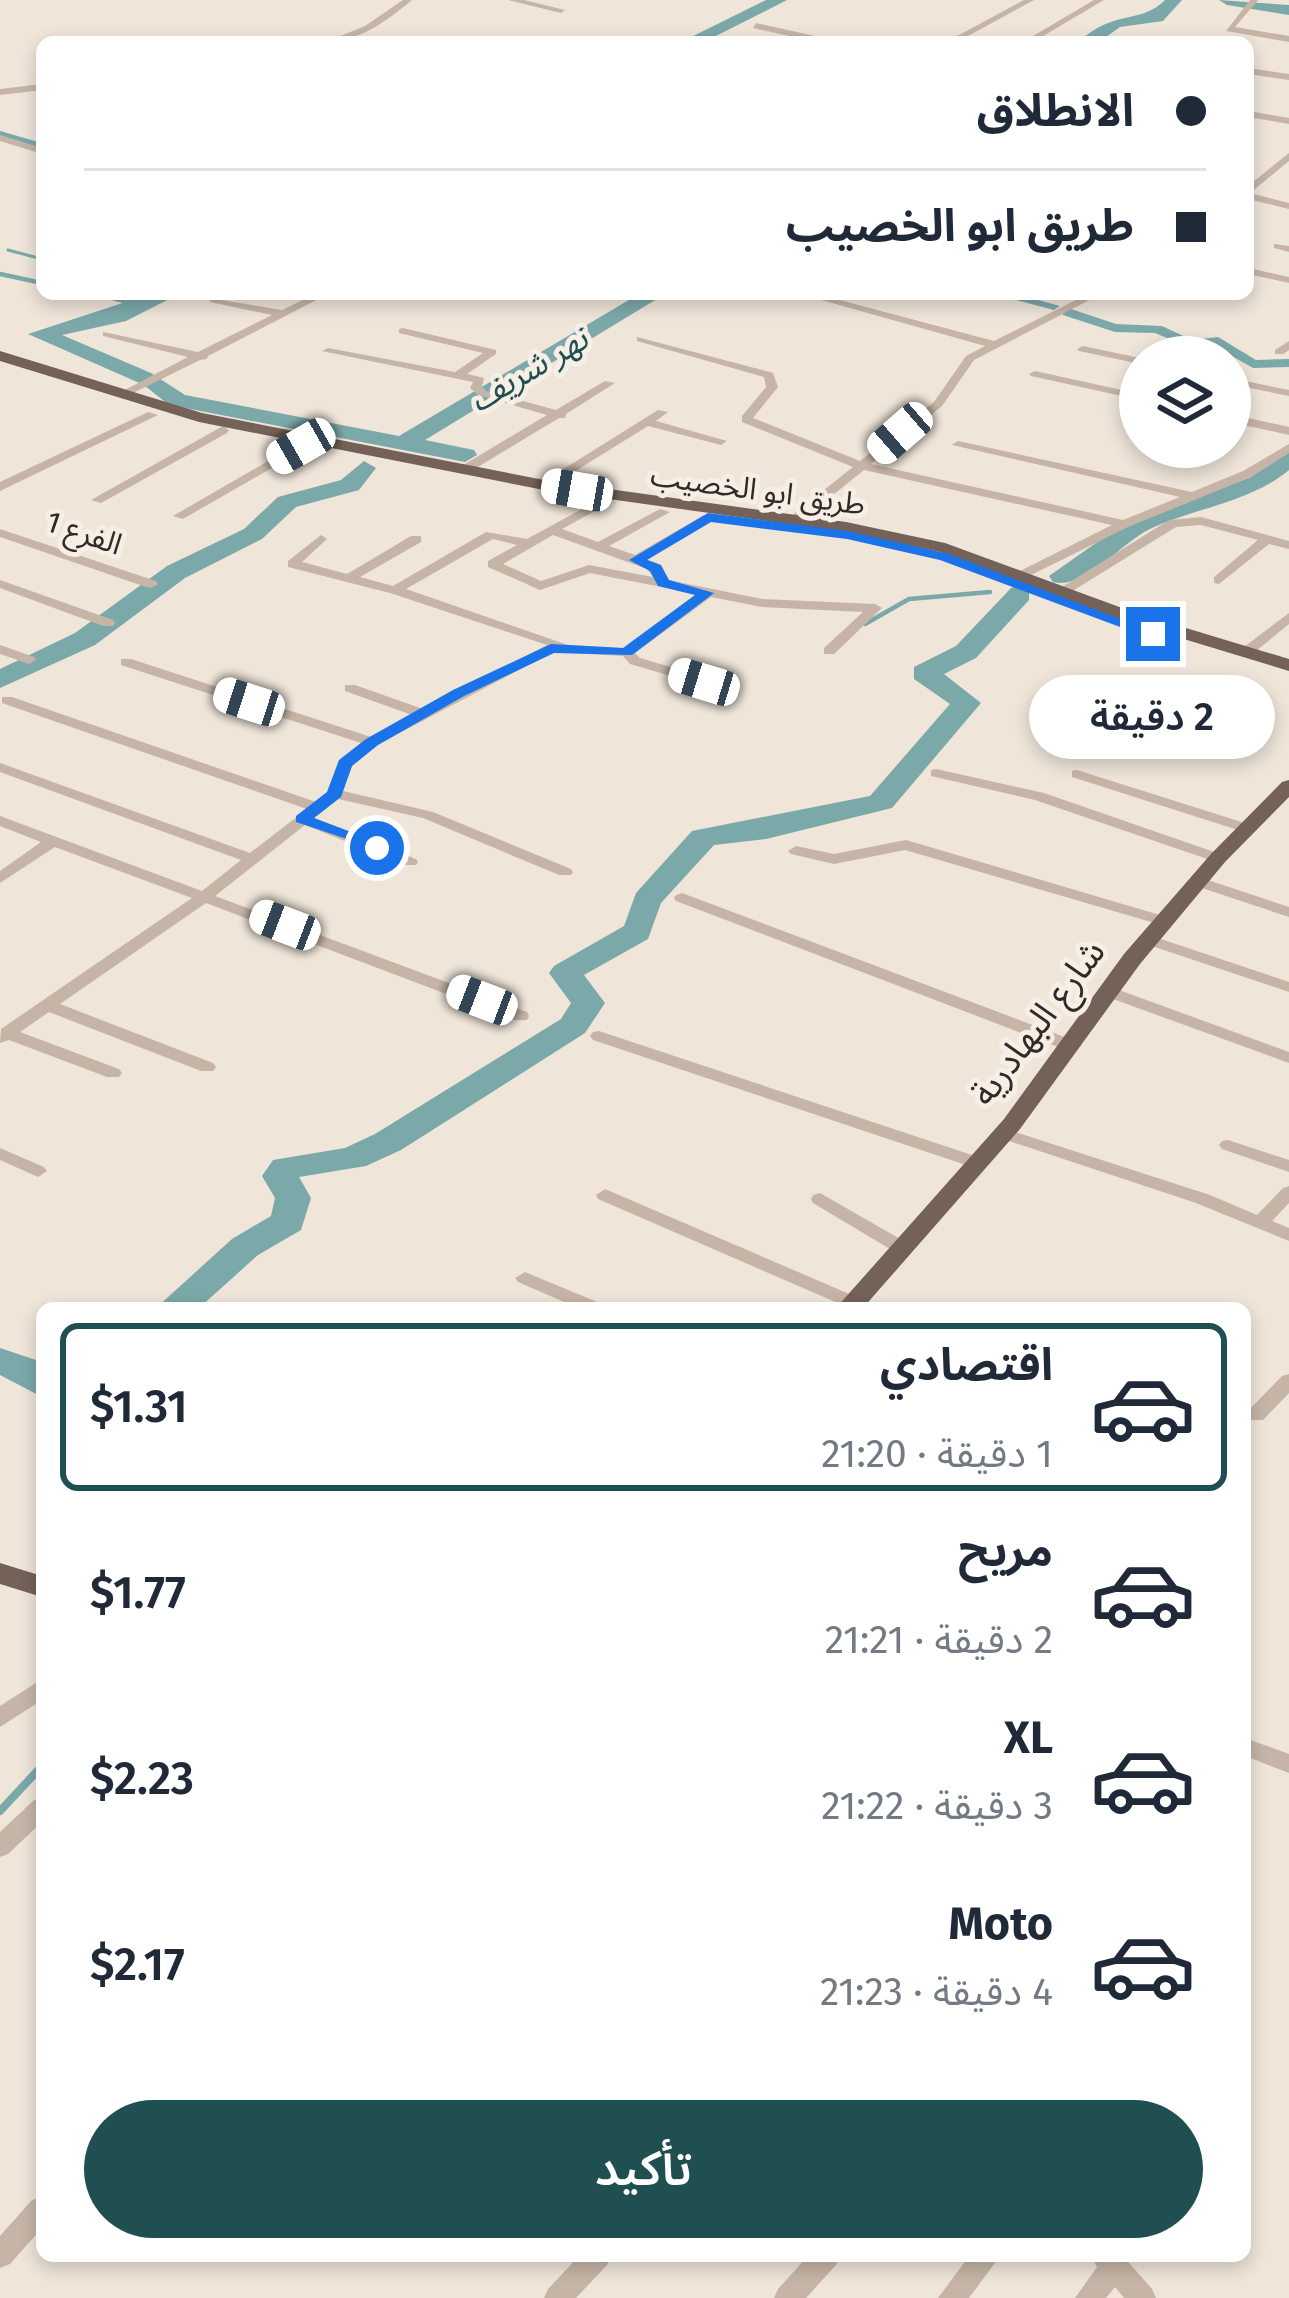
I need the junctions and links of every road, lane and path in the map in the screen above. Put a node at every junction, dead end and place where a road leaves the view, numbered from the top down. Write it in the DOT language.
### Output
graph roads {
  1 [pos="408,0"];
  2 [pos="512,0"];
  3 [pos="1030,0"];
  4 [pos="1100,0"];
  5 [pos="1251,3"];
  6 [pos="561,10"];
  7 [pos="756,26"];
  8 [pos="1239,32"];
  9 [pos="350,36"];
  10 [pos="801,36"];
  11 [pos="961,36"];
  12 [pos="1037,36"];
  13 [pos="1233,36"];
  14 [pos="1274,36"];
  15 [pos="1289,39"];
  16 [pos="1261,44"];
  17 [pos="1254,72"];
  18 [pos="1289,77"];
  19 [pos="36,88"];
  20 [pos="0,92"];
  21 [pos="1254,115"];
  22 [pos="1289,121"];
  23 [pos="0,138"];
  24 [pos="36,149"];
  25 [pos="1286,160"];
  26 [pos="1254,175"];
  27 [pos="1263,177"];
  28 [pos="1254,187"];
  29 [pos="1254,196"];
  30 [pos="1289,206"];
  31 [pos="1254,272"];
  32 [pos="1289,280"];
  33 [pos="214,300"];
  34 [pos="311,300"];
  35 [pos="827,300"];
  36 [pos="1083,300"];
  37 [pos="283,314"];
  38 [pos="403,331"];
  39 [pos="107,334"];
  40 [pos="641,339"];
  41 [pos="991,344"];
  42 [pos="1083,349"];
  43 [pos="328,351"];
  44 [pos="203,357"];
  45 [pos="1119,357"];
  46 [pos="0,360"];
  47 [pos="459,374"];
  48 [pos="1035,374"];
  49 [pos="609,382"];
  50 [pos="1251,386"];
  51 [pos="1119,393"];
  52 [pos="124,394"];
  53 [pos="1289,394"];
  54 [pos="662,412"];
  55 [pos="152,415"];
  56 [pos="561,415"];
  57 [pos="646,422"];
  58 [pos="1251,423"];
  59 [pos="223,430"];
  60 [pos="1289,431"];
  61 [pos="721,442"];
  62 [pos="301,446"];
  63 [pos="958,446"];
  64 [pos="1289,448"];
  65 [pos="862,466"];
  66 [pos="464,470"];
  67 [pos="0,475"];
  68 [pos="16,480"];
  69 [pos="544,485"];
  70 [pos="0,488"];
  71 [pos="1194,496"];
  72 [pos="97,500"];
  73 [pos="602,502"];
  74 [pos="664,512"];
  75 [pos="179,516"];
  76 [pos="708,518"];
  77 [pos="794,520"];
  78 [pos="1124,524"];
  79 [pos="552,530"];
  80 [pos="0,533"];
  81 [pos="868,536"];
  82 [pos="321,539"];
  83 [pos="416,539"];
  84 [pos="1267,539"];
  85 [pos="527,543"];
  86 [pos="1289,545"];
  87 [pos="598,547"];
  88 [pos="636,560"];
  89 [pos="1023,575"];
  90 [pos="349,578"];
  91 [pos="1219,580"];
  92 [pos="663,583"];
  93 [pos="0,584"];
  94 [pos="151,584"];
  95 [pos="395,590"];
  96 [pos="1061,592"];
  97 [pos="707,593"];
  98 [pos="1289,617"];
  99 [pos="108,623"];
  100 [pos="566,646"];
  101 [pos="0,649"];
  102 [pos="829,651"];
  103 [pos="627,652"];
  104 [pos="1245,653"];
  105 [pos="29,660"];
  106 [pos="126,662"];
  107 [pos="1289,669"];
  108 [pos="704,682"];
  109 [pos="350,688"];
  110 [pos="7,700"];
  111 [pos="423,713"];
  112 [pos="372,742"];
  113 [pos="0,767"];
  114 [pos="936,772"];
  115 [pos="1077,774"];
  116 [pos="1289,786"];
  117 [pos="335,794"];
  118 [pos="317,807"];
  119 [pos="302,819"];
  120 [pos="0,821"];
  121 [pos="1246,828"];
  122 [pos="54,840"];
  123 [pos="796,850"];
  124 [pos="249,858"];
  125 [pos="1218,858"];
  126 [pos="410,862"];
  127 [pos="566,872"];
  128 [pos="0,878"];
  129 [pos="1199,882"];
  130 [pos="207,894"];
  131 [pos="682,898"];
  132 [pos="1289,912"];
  133 [pos="1157,931"];
  134 [pos="1289,988"];
  135 [pos="1108,991"];
  136 [pos="47,1005"];
  137 [pos="520,1016"];
  138 [pos="3,1036"];
  139 [pos="599,1036"];
  140 [pos="1072,1046"];
  141 [pos="1289,1058"];
  142 [pos="207,1067"];
  143 [pos="113,1073"];
  144 [pos="1003,1133"];
  145 [pos="1228,1145"];
  146 [pos="0,1154"];
  147 [pos="977,1163"];
  148 [pos="1289,1166"];
  149 [pos="38,1171"];
  150 [pos="1289,1192"];
  151 [pos="605,1195"];
  152 [pos="820,1199"];
  153 [pos="1261,1221"];
  154 [pos="1289,1235"];
  155 [pos="902,1248"];
  156 [pos="525,1278"];
  157 [pos="581,1302"];
  158 [pos="844,1302"];
  159 [pos="854,1302"];
  160 [pos="1289,1381"];
  161 [pos="1256,1414"];
  162 [pos="0,1573"];
  163 [pos="36,1585"];
  164 [pos="36,1692"];
  165 [pos="0,1718"];
  166 [pos="1251,1749"];
  167 [pos="1289,1764"];
  168 [pos="36,1813"];
  169 [pos="0,1847"];
  170 [pos="36,2215"];
  171 [pos="0,2254"];
  172 [pos="591,2262"];
  173 [pos="821,2262"];
  174 [pos="981,2262"];
  175 [pos="1109,2262"];
  176 [pos="558,2298"];
  177 [pos="788,2298"];
  178 [pos="952,2298"];
  179 [pos="1089,2298"];
  180 [pos="1142,2298"];
  1 -- 9 [label="street"];
  2 -- 6 [label="street"];
  3 -- 11 [label="street"];
  4 -- 12 [label="street"];
  5 -- 8 [label="street"];
  7 -- 10 [label="street"];
  8 -- 13 [label="street"];
  8 -- 14 [label="street"];
  14 -- 15 [label="street"];
  14 -- 16 [label="street"];
  17 -- 18 [label="street"];
  19 -- 20 [label="street"];
  21 -- 22 [label="street"];
  23 -- 24 [label="street"];
  25 -- 27 [label="street"];
  26 -- 27 [label="street"];
  27 -- 28 [label="street"];
  29 -- 30 [label="street"];
  31 -- 32 [label="street"];
  33 -- 37 [label="street"];
  34 -- 37 [label="street"];
  35 -- 41 [label="street"];
  36 -- 41 [label="street"];
  37 -- 44 [label="street"];
  38 -- 47 [label="street"];
  39 -- 44 [label="street"];
  40 -- 65 [label="street"];
  41 -- 65 [label="street"];
  42 -- 45 [label="street"];
  43 -- 47 [label="street"];
  44 -- 52 [label="street"];
  46 -- 52 [label="main road, طريق ابو الخصيب"];
  46 -- 55 [label="main road, طريق ابو الخصيب"];
  47 -- 56 [label="street"];
  48 -- 51 [label="street"];
  49 -- 56 [label="street"];
  50 -- 53 [label="street"];
  52 -- 66 [label="main road, طريق ابو الخصيب"];
  54 -- 57 [label="street"];
  55 -- 59 [label="main road, طريق ابو الخصيب"];
  55 -- 68 [label="street"];
  56 -- 66 [label="street"];
  57 -- 61 [label="street"];
  57 -- 69 [label="street"];
  58 -- 60 [label="street"];
  59 -- 62 [label="main road, طريق ابو الخصيب"];
  59 -- 72 [label="street"];
  62 -- 73 [label="main road, طريق ابو الخصيب"];
  62 -- 75 [label="street"];
  63 -- 71 [label="street"];
  64 -- 71 [label="street"];
  65 -- 77 [label="street"];
  65 -- 78 [label="street"];
  66 -- 69 [label="main road, طريق ابو الخصيب"];
  67 -- 68 [label="street"];
  68 -- 70 [label="street"];
  69 -- 77 [label="main road, طريق ابو الخصيب"];
  71 -- 78 [label="street"];
  73 -- 74 [label="main road, طريق ابو الخصيب"];
  73 -- 79 [label="street"];
  74 -- 76 [label="main road, طريق ابو الخصيب"];
  74 -- 87 [label="street"];
  76 -- 81 [label="main road, طريق ابو الخصيب"];
  76 -- 88 [label="street"];
  77 -- 81 [label="main road, طريق ابو الخصيب"];
  78 -- 89 [label="street"];
  79 -- 85 [label="street"];
  79 -- 87 [label="street"];
  80 -- 94 [label="street, الفرع 1"];
  81 -- 89 [label="main road, طريق ابو الخصيب"];
  81 -- 107 [label="main road, طريق ابو الخصيب"];
  82 -- 90 [label="street"];
  83 -- 90 [label="street"];
  84 -- 86 [label="street"];
  84 -- 91 [label="street"];
  84 -- 96 [label="street"];
  85 -- 92 [label="street"];
  85 -- 95 [label="street"];
  87 -- 88 [label="street"];
  88 -- 92 [label="street"];
  89 -- 96 [label="main road, طريق ابو الخصيب"];
  90 -- 95 [label="street"];
  92 -- 97 [label="street"];
  93 -- 99 [label="street"];
  95 -- 100 [label="street"];
  96 -- 104 [label="main road, طريق ابو الخصيب"];
  97 -- 102 [label="street"];
  97 -- 103 [label="street"];
  98 -- 104 [label="street"];
  100 -- 103 [label="street"];
  100 -- 111 [label="street"];
  101 -- 105 [label="street"];
  103 -- 108 [label="street"];
  104 -- 107 [label="main road, طريق ابو الخصيب"];
  106 -- 112 [label="street"];
  109 -- 111 [label="street"];
  110 -- 118 [label="street"];
  111 -- 112 [label="street"];
  112 -- 117 [label="street"];
  113 -- 124 [label="street"];
  114 -- 125 [label="street"];
  115 -- 121 [label="street"];
  116 -- 121 [label="main road, شارع البهادرية"];
  117 -- 118 [label="street"];
  117 -- 127 [label="street"];
  118 -- 119 [label="street"];
  119 -- 124 [label="street"];
  119 -- 126 [label="street"];
  120 -- 122 [label="street"];
  121 -- 125 [label="main road, شارع البهادرية"];
  122 -- 128 [label="street"];
  122 -- 130 [label="street"];
  123 -- 133 [label="street"];
  124 -- 130 [label="street"];
  125 -- 129 [label="main road, شارع البهادرية"];
  129 -- 132 [label="street"];
  129 -- 133 [label="main road, شارع البهادرية"];
  130 -- 136 [label="street"];
  130 -- 137 [label="street"];
  131 -- 140 [label="street"];
  133 -- 134 [label="street"];
  133 -- 135 [label="main road, شارع البهادرية"];
  135 -- 140 [label="main road, شارع البهادرية"];
  135 -- 141 [label="street"];
  136 -- 138 [label="street"];
  136 -- 142 [label="street"];
  138 -- 143 [label="street"];
  139 -- 147 [label="street"];
  140 -- 144 [label="main road, شارع البهادرية"];
  144 -- 147 [label="main road, شارع البهادرية"];
  144 -- 153 [label="street"];
  145 -- 148 [label="street"];
  146 -- 149 [label="street"];
  147 -- 155 [label="main road, شارع البهادرية"];
  150 -- 153 [label="street"];
  151 -- 158 [label="street"];
  152 -- 155 [label="street"];
  153 -- 154 [label="street"];
  155 -- 159 [label="main road, شارع البهادرية"];
  156 -- 157 [label="street"];
  160 -- 161 [label="street"];
  162 -- 163 [label="main road"];
  164 -- 165 [label="street"];
  166 -- 167 [label="street"];
  168 -- 169 [label="street"];
  170 -- 171 [label="street"];
  172 -- 176 [label="street"];
  173 -- 177 [label="street"];
  174 -- 178 [label="street"];
  175 -- 179 [label="street"];
  175 -- 180 [label="street"];
}
